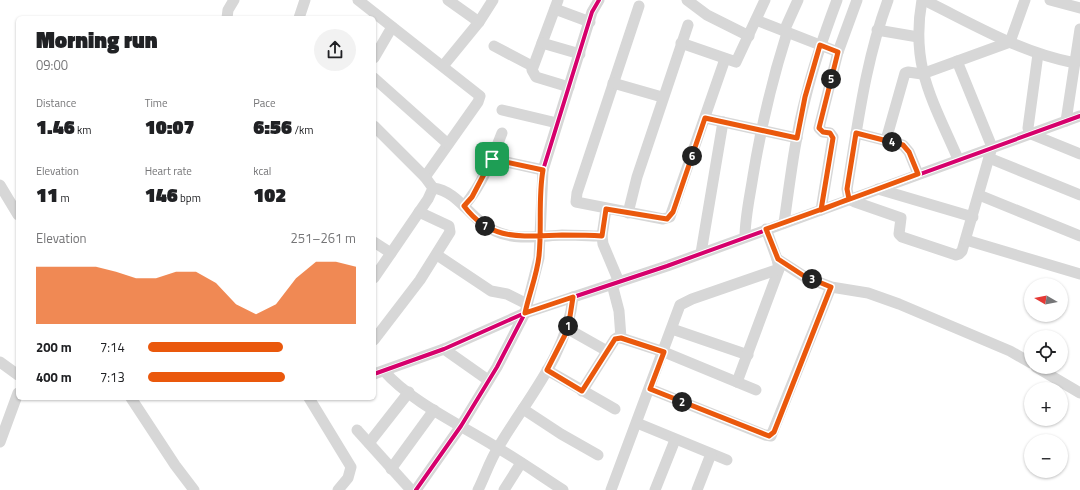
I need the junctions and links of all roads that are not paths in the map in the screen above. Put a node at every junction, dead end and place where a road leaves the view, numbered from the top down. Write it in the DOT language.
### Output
graph roads {
  1 [pos="234,0"];
  2 [pos="305,0"];
  3 [pos="448,0"];
  4 [pos="493,0"];
  5 [pos="599,0"];
  6 [pos="687,0"];
  7 [pos="765,0"];
  8 [pos="798,0"];
  9 [pos="837,0"];
  10 [pos="857,0"];
  11 [pos="888,0"];
  12 [pos="923,0"];
  13 [pos="1025,0"];
  14 [pos="1050,0"];
  15 [pos="365,2"];
  16 [pos="1070,3"];
  17 [pos="557,4"];
  18 [pos="639,6"];
  19 [pos="1080,8"];
  20 [pos="227,16"];
  21 [pos="300,16"];
  22 [pos="756,20"];
  23 [pos="479,22"];
  24 [pos="590,22"];
  25 [pos="688,25"];
  26 [pos="392,28"];
  27 [pos="1080,29"];
  28 [pos="877,30"];
  29 [pos="786,32"];
  30 [pos="749,36"];
  31 [pos="918,37"];
  32 [pos="681,42"];
  33 [pos="1010,42"];
  34 [pos="542,43"];
  35 [pos="820,45"];
  36 [pos="494,46"];
  37 [pos="838,52"];
  38 [pos="580,54"];
  39 [pos="1038,54"];
  40 [pos="376,55"];
  41 [pos="725,59"];
  42 [pos="957,61"];
  43 [pos="1075,63"];
  44 [pos="443,66"];
  45 [pos="532,66"];
  46 [pos="922,74"];
  47 [pos="376,80"];
  48 [pos="613,83"];
  49 [pos="569,86"];
  50 [pos="662,97"];
  51 [pos="502,110"];
  52 [pos="1080,116"];
  53 [pos="705,118"];
  54 [pos="1066,121"];
  55 [pos="723,122"];
  56 [pos="557,123"];
  57 [pos="376,128"];
  58 [pos="760,130"];
  59 [pos="502,133"];
  60 [pos="856,133"];
  61 [pos="1031,134"];
  62 [pos="797,138"];
  63 [pos="886,140"];
  64 [pos="448,144"];
  65 [pos="990,153"];
  66 [pos="1080,154"];
  67 [pos="492,159"];
  68 [pos="958,159"];
  69 [pos="543,170"];
  70 [pos="918,174"];
  71 [pos="425,176"];
  72 [pos="0,184"];
  73 [pos="433,188"];
  74 [pos="878,189"];
  75 [pos="979,195"];
  76 [pos="1080,195"];
  77 [pos="849,199"];
  78 [pos="464,206"];
  79 [pos="606,209"];
  80 [pos="821,210"];
  81 [pos="16,211"];
  82 [pos="419,212"];
  83 [pos="628,213"];
  84 [pos="973,217"];
  85 [pos="784,223"];
  86 [pos="766,229"];
  87 [pos="602,236"];
  88 [pos="1080,236"];
  89 [pos="540,237"];
  90 [pos="745,237"];
  91 [pos="966,240"];
  92 [pos="376,243"];
  93 [pos="391,253"];
  94 [pos="701,253"];
  95 [pos="437,255"];
  96 [pos="778,264"];
  97 [pos="1080,274"];
  98 [pos="376,275"];
  99 [pos="616,283"];
  100 [pos="831,287"];
  101 [pos="573,297"];
  102 [pos="526,308"];
  103 [pos="568,329"];
  104 [pos="672,329"];
  105 [pos="376,338"];
  106 [pos="621,338"];
  107 [pos="444,348"];
  108 [pos="607,351"];
  109 [pos="664,352"];
  110 [pos="748,355"];
  111 [pos="1024,359"];
  112 [pos="0,362"];
  113 [pos="547,370"];
  114 [pos="16,373"];
  115 [pos="379,373"];
  116 [pos="1048,374"];
  117 [pos="488,380"];
  118 [pos="737,382"];
  119 [pos="650,389"];
  120 [pos="756,390"];
  121 [pos="582,391"];
  122 [pos="409,392"];
  123 [pos="1080,393"];
  124 [pos="16,398"];
  125 [pos="132,400"];
  126 [pos="313,400"];
  127 [pos="523,409"];
  128 [pos="615,409"];
  129 [pos="434,410"];
  130 [pos="637,423"];
  131 [pos="461,426"];
  132 [pos="357,430"];
  133 [pos="675,440"];
  134 [pos="0,442"];
  135 [pos="369,443"];
  136 [pos="498,448"];
  137 [pos="711,454"];
  138 [pos="598,455"];
  139 [pos="727,460"];
  140 [pos="521,463"];
  141 [pos="391,469"];
  142 [pos="194,490"];
  143 [pos="338,490"];
  144 [pos="411,490"];
  145 [pos="416,490"];
  146 [pos="478,490"];
  147 [pos="504,490"];
  148 [pos="563,490"];
  149 [pos="612,490"];
  150 [pos="655,490"];
  151 [pos="696,490"];
  1 -- 20 [label="street"];
  2 -- 21 [label="street"];
  3 -- 23 [label="street"];
  4 -- 23 [label="street"];
  5 -- 24 [label="street"];
  6 -- 30 [label="street"];
  7 -- 22 [label="street"];
  8 -- 29 [label="street"];
  9 -- 35 [label="street"];
  10 -- 37 [label="street"];
  11 -- 28 [label="street"];
  12 -- 31 [label="street"];
  12 -- 33 [label="street"];
  13 -- 33 [label="street"];
  14 -- 16 [label="street"];
  15 -- 26 [label="street"];
  16 -- 19 [label="street"];
  17 -- 24 [label="street"];
  17 -- 34 [label="street"];
  18 -- 48 [label="street"];
  22 -- 29 [label="street"];
  22 -- 30 [label="street"];
  23 -- 44 [label="street"];
  24 -- 38 [label="street"];
  25 -- 32 [label="street"];
  26 -- 40 [label="street"];
  26 -- 44 [label="street"];
  27 -- 43 [label="street"];
  28 -- 31 [label="street"];
  28 -- 60 [label="street"];
  29 -- 35 [label="street"];
  29 -- 58 [label="street"];
  30 -- 41 [label="street"];
  31 -- 46 [label="street"];
  32 -- 41 [label="street"];
  32 -- 50 [label="street"];
  33 -- 39 [label="street"];
  33 -- 42 [label="street"];
  34 -- 38 [label="street"];
  34 -- 45 [label="street"];
  35 -- 37 [label="street"];
  35 -- 62 [label="street"];
  36 -- 45 [label="street"];
  37 -- 80 [label="street"];
  38 -- 49 [label="street"];
  39 -- 43 [label="street"];
  39 -- 61 [label="street"];
  41 -- 53 [label="street"];
  42 -- 46 [label="street"];
  42 -- 65 [label="street"];
  43 -- 54 [label="street"];
  44 -- 64 [label="street"];
  45 -- 49 [label="street"];
  46 -- 63 [label="street"];
  46 -- 68 [label="street"];
  47 -- 64 [label="street"];
  48 -- 50 [label="street"];
  48 -- 79 [label="street"];
  49 -- 56 [label="street"];
  50 -- 83 [label="street"];
  51 -- 56 [label="street"];
  52 -- 54 [label="street"];
  53 -- 55 [label="street"];
  53 -- 83 [label="street"];
  54 -- 61 [label="street"];
  55 -- 58 [label="street"];
  55 -- 94 [label="street"];
  56 -- 69 [label="street"];
  57 -- 71 [label="street"];
  58 -- 62 [label="street"];
  58 -- 90 [label="street"];
  59 -- 67 [label="street"];
  60 -- 63 [label="street"];
  60 -- 77 [label="street"];
  61 -- 65 [label="street"];
  61 -- 66 [label="street"];
  62 -- 85 [label="street"];
  63 -- 70 [label="street"];
  64 -- 71 [label="street"];
  65 -- 68 [label="street"];
  65 -- 75 [label="street"];
  65 -- 76 [label="street"];
  67 -- 69 [label="street"];
  67 -- 78 [label="street"];
  68 -- 70 [label="street"];
  69 -- 89 [label="street"];
  70 -- 74 [label="street"];
  71 -- 73 [label="street"];
  72 -- 81 [label="street"];
  73 -- 78 [label="street"];
  73 -- 82 [label="street"];
  74 -- 77 [label="street"];
  74 -- 84 [label="street"];
  75 -- 84 [label="street"];
  75 -- 88 [label="street"];
  77 -- 80 [label="street"];
  77 -- 91 [label="street"];
  78 -- 89 [label="street"];
  79 -- 83 [label="street"];
  79 -- 87 [label="street"];
  80 -- 85 [label="street"];
  82 -- 93 [label="street"];
  82 -- 95 [label="street"];
  84 -- 91 [label="street"];
  85 -- 86 [label="street"];
  86 -- 90 [label="street"];
  86 -- 96 [label="street"];
  87 -- 89 [label="street"];
  87 -- 99 [label="street"];
  89 -- 102 [label="street"];
  90 -- 94 [label="street"];
  91 -- 97 [label="street"];
  92 -- 93 [label="street"];
  93 -- 98 [label="street"];
  94 -- 99 [label="street"];
  95 -- 102 [label="street"];
  95 -- 105 [label="street"];
  96 -- 100 [label="street"];
  96 -- 104 [label="street"];
  96 -- 110 [label="street"];
  99 -- 101 [label="street"];
  99 -- 106 [label="street"];
  100 -- 111 [label="street"];
  100 -- 119 [label="street"];
  101 -- 102 [label="street"];
  101 -- 103 [label="street"];
  102 -- 107 [label="street"];
  102 -- 117 [label="street"];
  103 -- 108 [label="street"];
  103 -- 113 [label="street"];
  104 -- 109 [label="street"];
  104 -- 110 [label="street"];
  106 -- 108 [label="street"];
  106 -- 109 [label="street"];
  107 -- 115 [label="street"];
  107 -- 117 [label="street"];
  108 -- 121 [label="street"];
  109 -- 118 [label="street"];
  109 -- 119 [label="street"];
  110 -- 118 [label="street"];
  112 -- 114 [label="street"];
  113 -- 121 [label="street"];
  113 -- 127 [label="street"];
  115 -- 122 [label="street"];
  116 -- 123 [label="street"];
  117 -- 131 [label="street"];
  118 -- 120 [label="street"];
  119 -- 130 [label="street"];
  121 -- 128 [label="street"];
  122 -- 129 [label="street"];
  122 -- 135 [label="street"];
  124 -- 134 [label="street"];
  125 -- 142 [label="street"];
  126 -- 143 [label="street"];
  127 -- 136 [label="street"];
  127 -- 138 [label="street"];
  129 -- 131 [label="street"];
  129 -- 141 [label="street"];
  130 -- 133 [label="street"];
  130 -- 149 [label="street"];
  131 -- 136 [label="street"];
  131 -- 145 [label="street"];
  132 -- 135 [label="street"];
  133 -- 137 [label="street"];
  133 -- 150 [label="street"];
  135 -- 141 [label="street"];
  136 -- 140 [label="street"];
  136 -- 146 [label="street"];
  137 -- 139 [label="street"];
  137 -- 151 [label="street"];
  140 -- 147 [label="street"];
  140 -- 148 [label="street"];
  141 -- 144 [label="street"];
}
